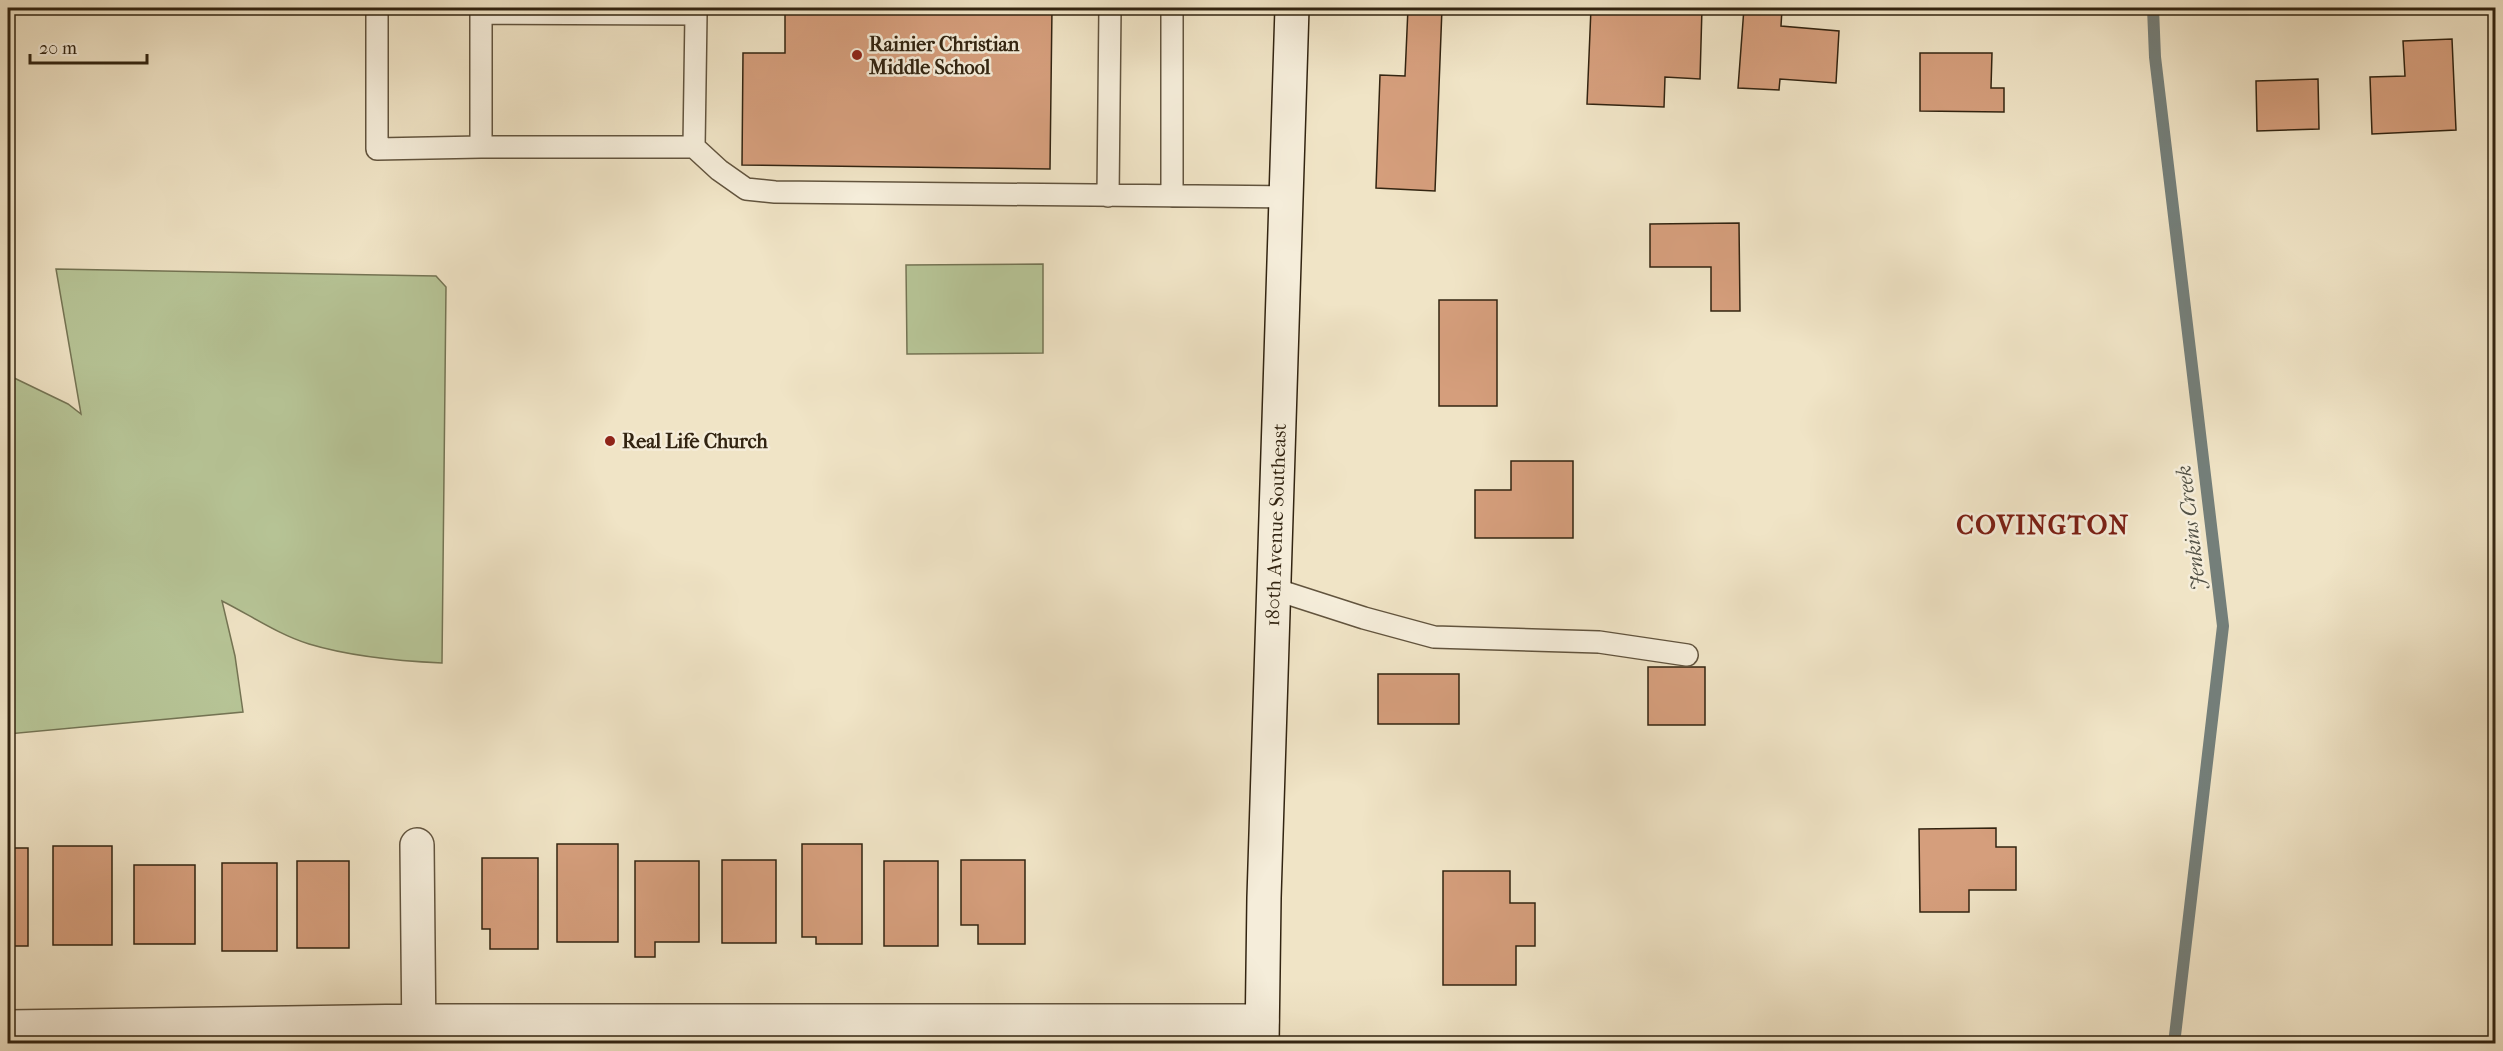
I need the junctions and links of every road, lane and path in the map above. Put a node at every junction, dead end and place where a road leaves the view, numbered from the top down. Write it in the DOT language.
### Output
graph roads {
  1 [pos="377,8"];
  2 [pos="1110,8"];
  3 [pos="1172,8"];
  4 [pos="1292,8"];
  5 [pos="481,147"];
  6 [pos="694,147"];
  7 [pos="1108,196"];
  8 [pos="1172,196"];
  9 [pos="1286,197"];
  10 [pos="1274,588"];
  11 [pos="1687,655"];
  12 [pos="417,845"];
  13 [pos="8,1027"];
  14 [pos="419,1032"];
  15 [pos="741,1032"];
  16 [pos="1262,1032"];
  1 -- 5 [label="lane"];
  2 -- 7 [label="lane"];
  3 -- 8 [label="lane"];
  4 -- 9 [label="street, 180th Avenue Southeast"];
  5 -- 6 [label="lane"];
  5 -- 6 [label="lane"];
  6 -- 7 [label="lane"];
  7 -- 8 [label="lane"];
  8 -- 9 [label="lane"];
  9 -- 10 [label="street, 180th Avenue Southeast"];
  10 -- 11 [label="lane"];
  10 -- 16 [label="street, 180th Avenue Southeast"];
  12 -- 14 [label="street"];
  13 -- 14 [label="street"];
  14 -- 15 [label="street"];
  15 -- 16 [label="street"];
}
